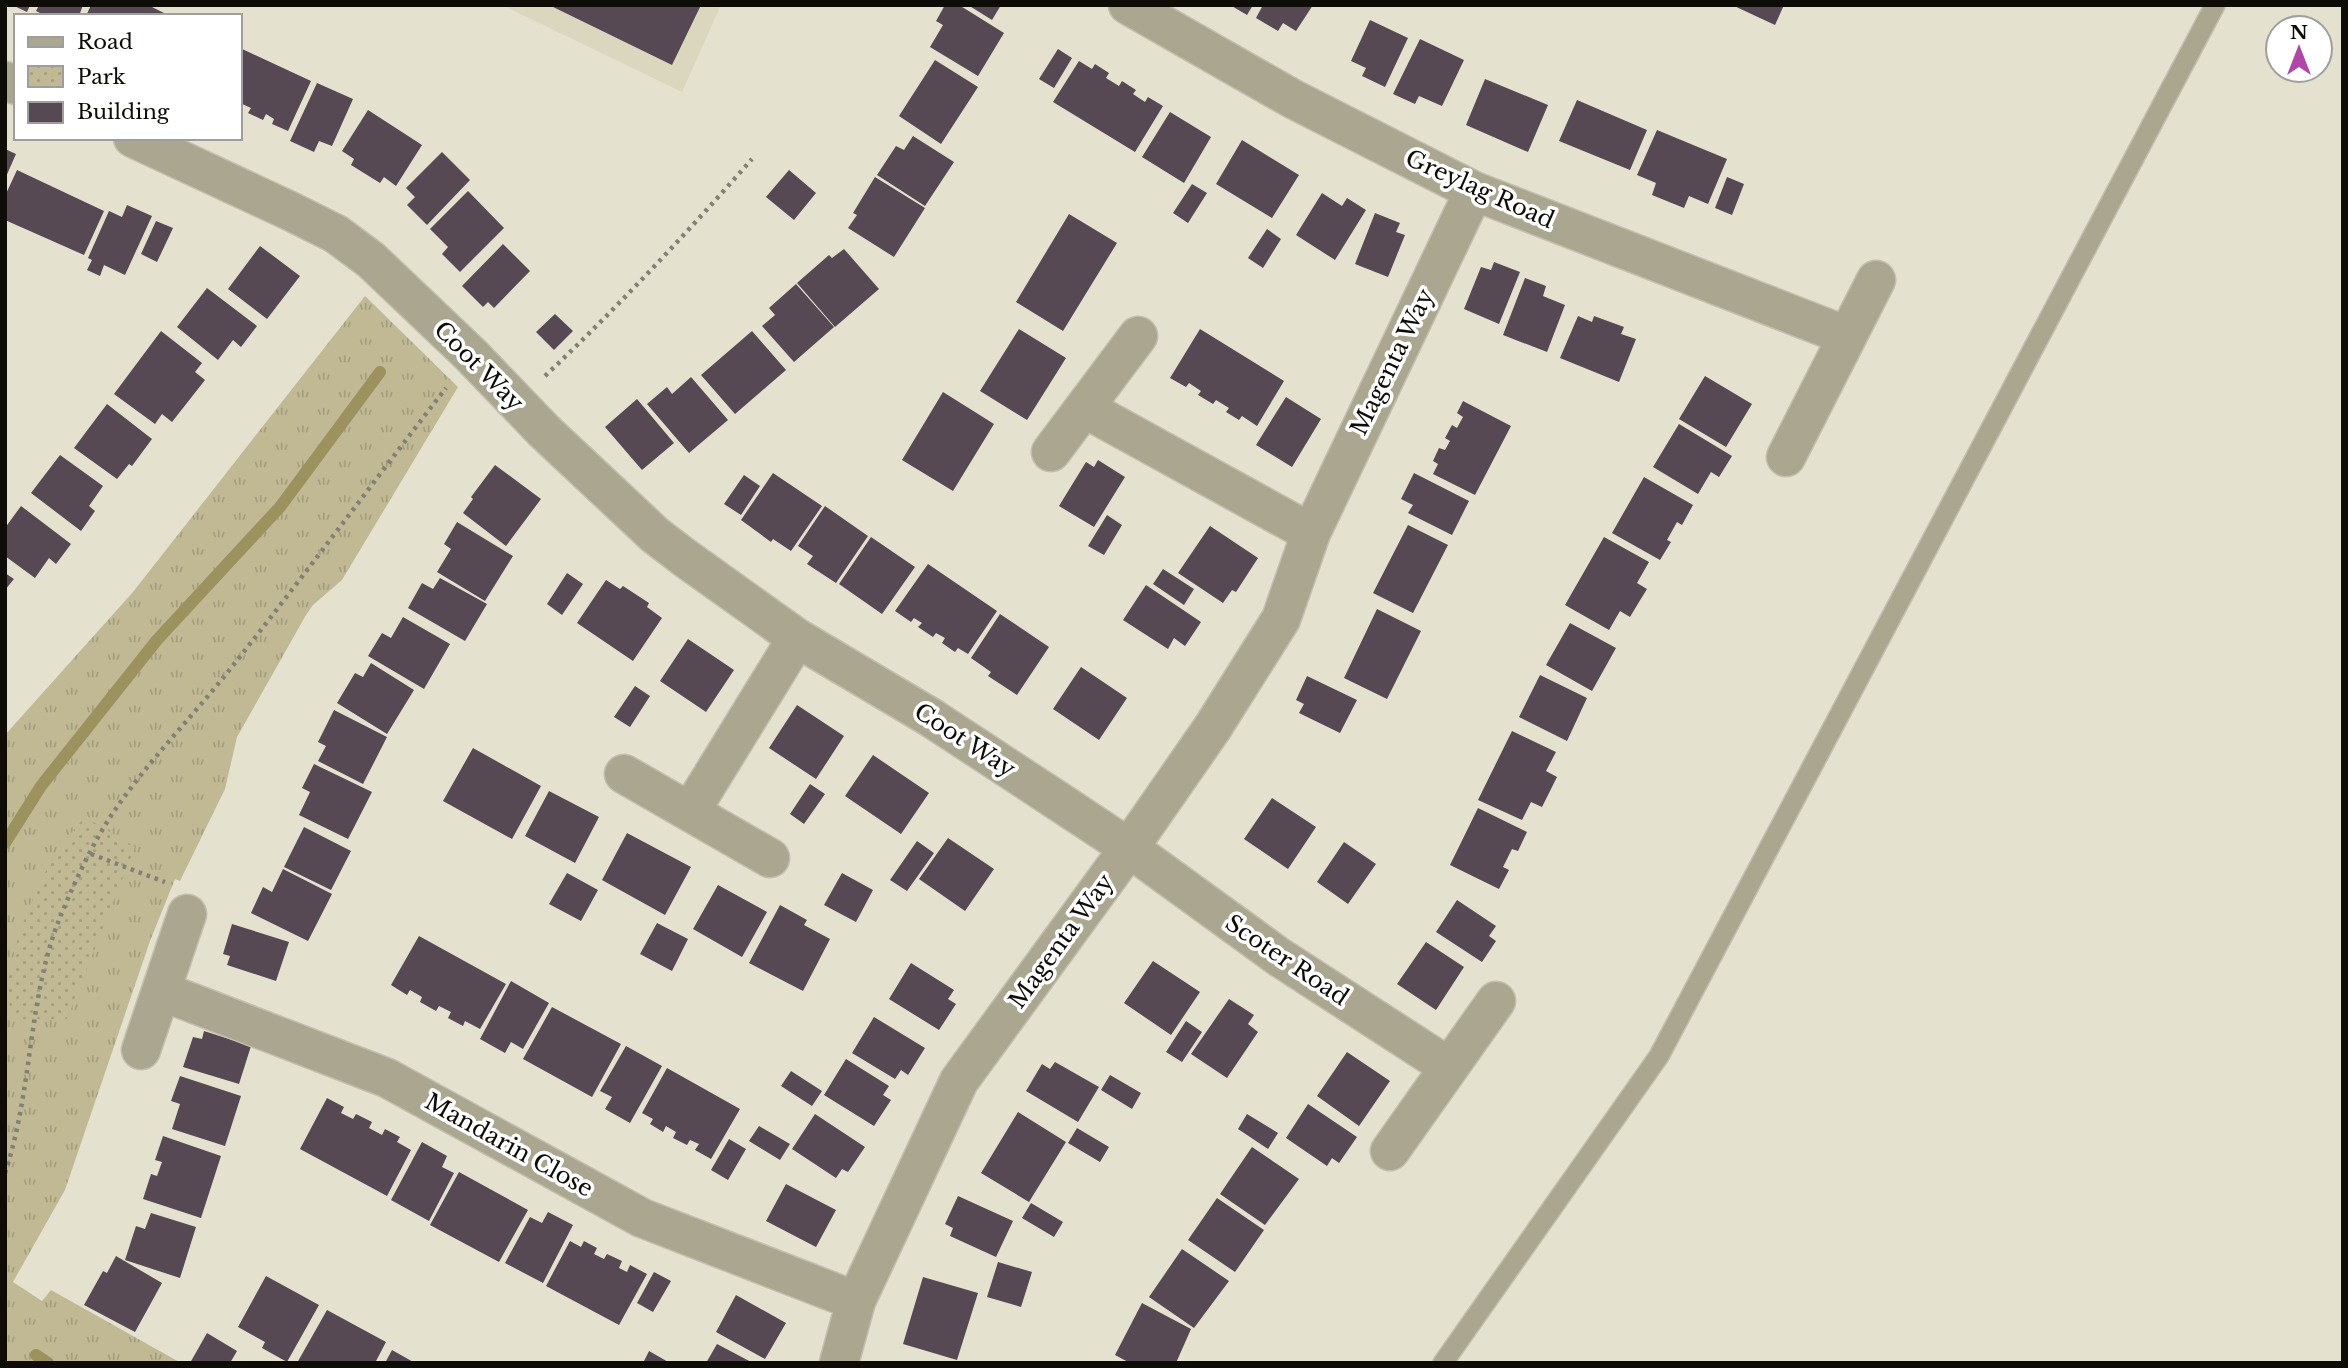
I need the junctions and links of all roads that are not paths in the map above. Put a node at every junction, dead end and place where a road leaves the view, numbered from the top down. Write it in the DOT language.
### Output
graph roads {
  1 [pos="1128,5"];
  2 [pos="2215,5"];
  3 [pos="137,140"];
  4 [pos="1474,191"];
  5 [pos="1876,280"];
  6 [pos="1138,336"];
  7 [pos="1847,336"];
  8 [pos="1084,408"];
  9 [pos="1051,452"];
  10 [pos="1786,457"];
  11 [pos="1311,533"];
  12 [pos="797,638"];
  13 [pos="624,774"];
  14 [pos="690,812"];
  15 [pos="1129,848"];
  16 [pos="770,858"];
  17 [pos="179,899"];
  18 [pos="161,991"];
  19 [pos="1496,1001"];
  20 [pos="141,1051"];
  21 [pos="1449,1067"];
  22 [pos="1390,1151"];
  23 [pos="856,1301"];
  24 [pos="839,1363"];
  25 [pos="1443,1363"];
  1 -- 4 [label="street, Greylag Road"];
  2 -- 25 [label="lane"];
  3 -- 12 [label="street, Coot Way"];
  4 -- 7 [label="street, Greylag Road"];
  4 -- 11 [label="street, Magenta Way"];
  5 -- 7 [label="street"];
  6 -- 8 [label="street"];
  7 -- 10 [label="street"];
  8 -- 9 [label="street"];
  8 -- 11 [label="street"];
  11 -- 15 [label="street, Magenta Way"];
  12 -- 14 [label="street"];
  12 -- 15 [label="street, Coot Way"];
  13 -- 14 [label="street"];
  14 -- 16 [label="street"];
  15 -- 21 [label="street, Scoter Road"];
  15 -- 23 [label="street, Magenta Way"];
  17 -- 18 [label="street"];
  18 -- 20 [label="street"];
  18 -- 23 [label="street, Mandarin Close"];
  19 -- 21 [label="street"];
  21 -- 22 [label="street"];
  23 -- 24 [label="street, Magenta Way"];
}
